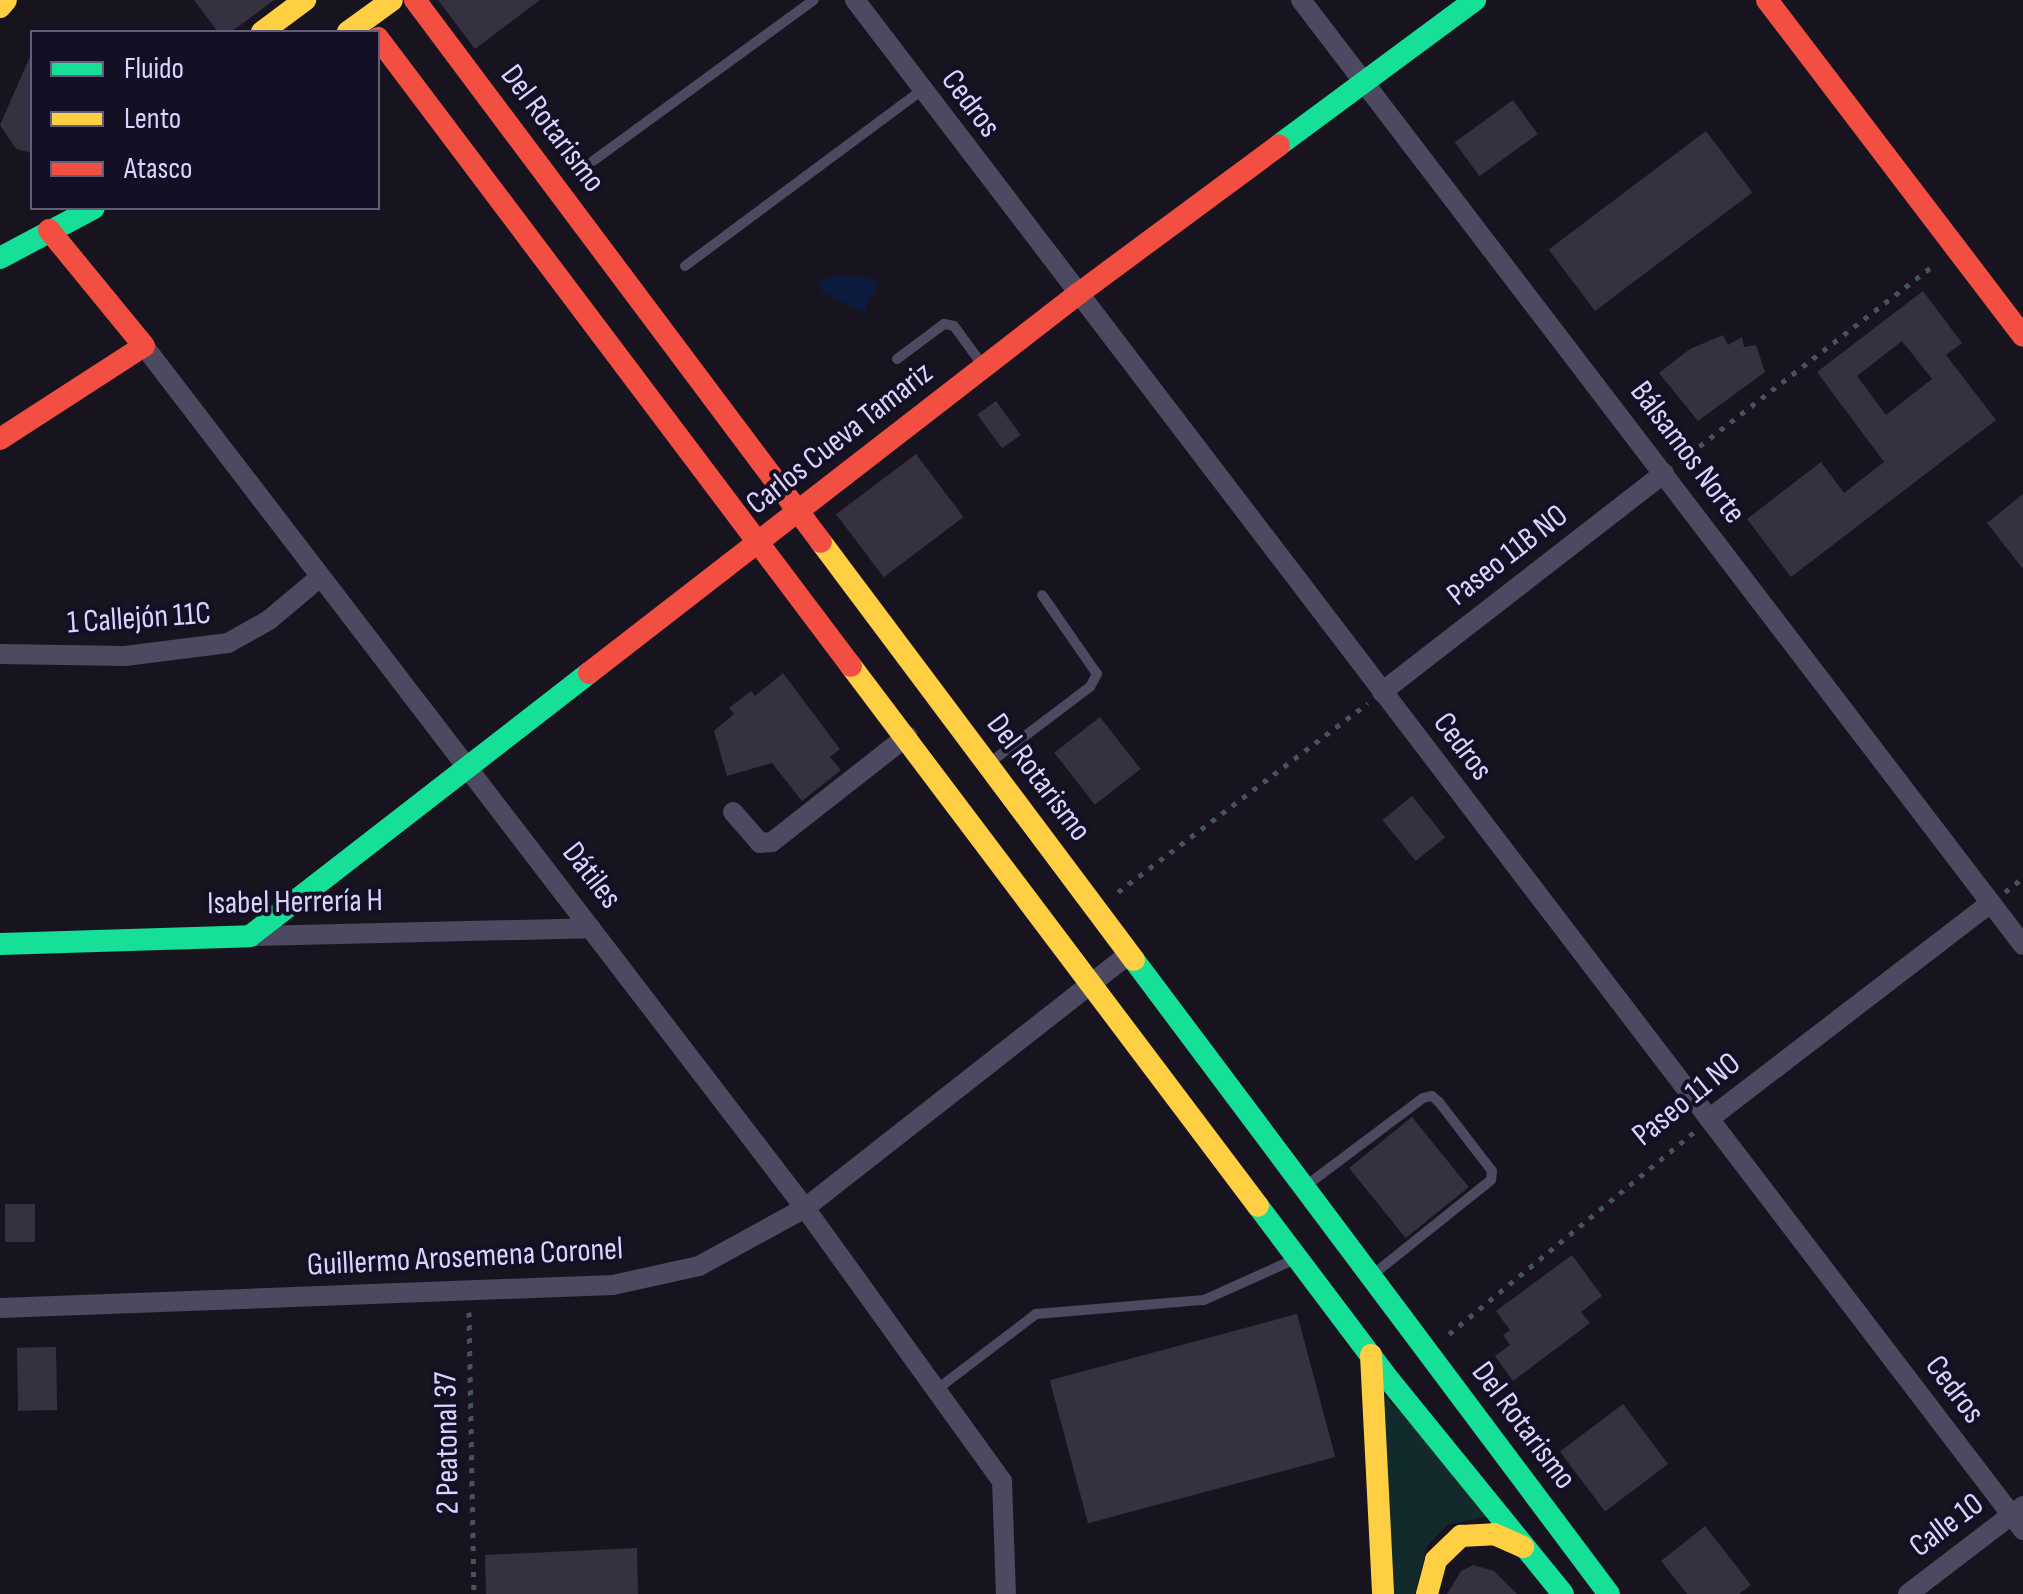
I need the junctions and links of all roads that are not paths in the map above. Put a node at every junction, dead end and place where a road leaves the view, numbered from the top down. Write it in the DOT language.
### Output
graph roads {
  1 [pos="6,0"];
  2 [pos="305,0"];
  3 [pos="348,0"];
  4 [pos="392,0"];
  5 [pos="415,0"];
  6 [pos="814,0"];
  7 [pos="855,0"];
  8 [pos="1301,0"];
  9 [pos="1475,0"];
  10 [pos="1767,0"];
  11 [pos="0,7"];
  12 [pos="265,30"];
  13 [pos="365,30"];
  14 [pos="367,30"];
  15 [pos="380,49"];
  16 [pos="1364,82"];
  17 [pos="922,90"];
  18 [pos="594,161"];
  19 [pos="61,210"];
  20 [pos="90,210"];
  21 [pos="49,230"];
  22 [pos="0,258"];
  23 [pos="685,266"];
  24 [pos="1078,294"];
  25 [pos="2023,336"];
  26 [pos="144,346"];
  27 [pos="897,359"];
  28 [pos="984,367"];
  29 [pos="0,439"];
  30 [pos="1664,472"];
  31 [pos="799,513"];
  32 [pos="762,542"];
  33 [pos="320,578"];
  34 [pos="1042,595"];
  35 [pos="0,654"];
  36 [pos="1382,692"];
  37 [pos="907,736"];
  38 [pos="988,765"];
  39 [pos="468,768"];
  40 [pos="733,812"];
  41 [pos="1991,903"];
  42 [pos="591,928"];
  43 [pos="250,936"];
  44 [pos="0,944"];
  45 [pos="2023,945"];
  46 [pos="1129,954"];
  47 [pos="1092,982"];
  48 [pos="1709,1119"];
  49 [pos="1304,1188"];
  50 [pos="805,1208"];
  51 [pos="1299,1258"];
  52 [pos="1370,1276"];
  53 [pos="0,1308"];
  54 [pos="1371,1355"];
  55 [pos="936,1390"];
  56 [pos="2019,1517"];
  57 [pos="1536,1556"];
  58 [pos="1006,1594"];
  59 [pos="1383,1594"];
  60 [pos="1427,1594"];
  61 [pos="1563,1594"];
  62 [pos="1609,1594"];
  63 [pos="1908,1594"];
  1 -- 11 [label="main road"];
  2 -- 12 [label="main road"];
  3 -- 13 [label="main road"];
  4 -- 14 [label="main road"];
  5 -- 31 [label="main road, Del Rotarismo"];
  6 -- 18 [label="lane"];
  7 -- 17 [label="street, Cedros"];
  8 -- 16 [label="street, Bálsamos Norte"];
  9 -- 16 [label="main road, Carlos Cueva Tamariz"];
  10 -- 25 [label="main road"];
  15 -- 32 [label="main road"];
  16 -- 24 [label="main road, Carlos Cueva Tamariz"];
  16 -- 30 [label="street, Bálsamos Norte"];
  17 -- 23 [label="lane"];
  17 -- 24 [label="street, Cedros"];
  19 -- 21 [label="main road"];
  20 -- 21 [label="main road"];
  21 -- 22 [label="main road"];
  21 -- 26 [label="main road, Dátiles"];
  24 -- 28 [label="main road, Carlos Cueva Tamariz"];
  24 -- 36 [label="street, Cedros"];
  26 -- 29 [label="main road"];
  26 -- 33 [label="street, Dátiles"];
  27 -- 28 [label="lane"];
  28 -- 31 [label="main road, Carlos Cueva Tamariz"];
  30 -- 36 [label="street, Paseo 11B NO"];
  30 -- 41 [label="street, Bálsamos Norte"];
  31 -- 32 [label="main road, Carlos Cueva Tamariz"];
  31 -- 38 [label="main road, Del Rotarismo"];
  32 -- 37 [label="main road"];
  32 -- 39 [label="main road, Carlos Cueva Tamariz"];
  33 -- 35 [label="street, 1 Callejón 11C"];
  33 -- 39 [label="street, Dátiles"];
  34 -- 38 [label="lane"];
  36 -- 48 [label="street, Cedros"];
  37 -- 40 [label="street"];
  37 -- 47 [label="main road"];
  38 -- 46 [label="main road, Del Rotarismo"];
  39 -- 42 [label="street, Dátiles"];
  39 -- 43 [label="main road, Carlos Cueva Tamariz"];
  41 -- 45 [label="street, Bálsamos Norte"];
  41 -- 48 [label="street, Paseo 11 NO"];
  42 -- 43 [label="street, Isabel Herrería H"];
  42 -- 50 [label="street, Dátiles"];
  43 -- 44 [label="main road, Isabel Herrería H"];
  46 -- 47 [label="street, Guillermo Arosemena Coronel"];
  46 -- 49 [label="main road, Del Rotarismo"];
  47 -- 50 [label="street, Guillermo Arosemena Coronel"];
  47 -- 51 [label="main road"];
  48 -- 56 [label="street, Cedros"];
  49 -- 52 [label="main road, Del Rotarismo"];
  49 -- 52 [label="lane"];
  50 -- 53 [label="street, Guillermo Arosemena Coronel"];
  50 -- 55 [label="street, Dátiles"];
  51 -- 54 [label="main road"];
  51 -- 55 [label="lane"];
  52 -- 62 [label="main road, Del Rotarismo"];
  54 -- 57 [label="main road"];
  54 -- 59 [label="main road"];
  55 -- 58 [label="street, Dátiles"];
  56 -- 63 [label="street, Calle 10"];
  57 -- 60 [label="main road"];
  57 -- 61 [label="main road"];
}
